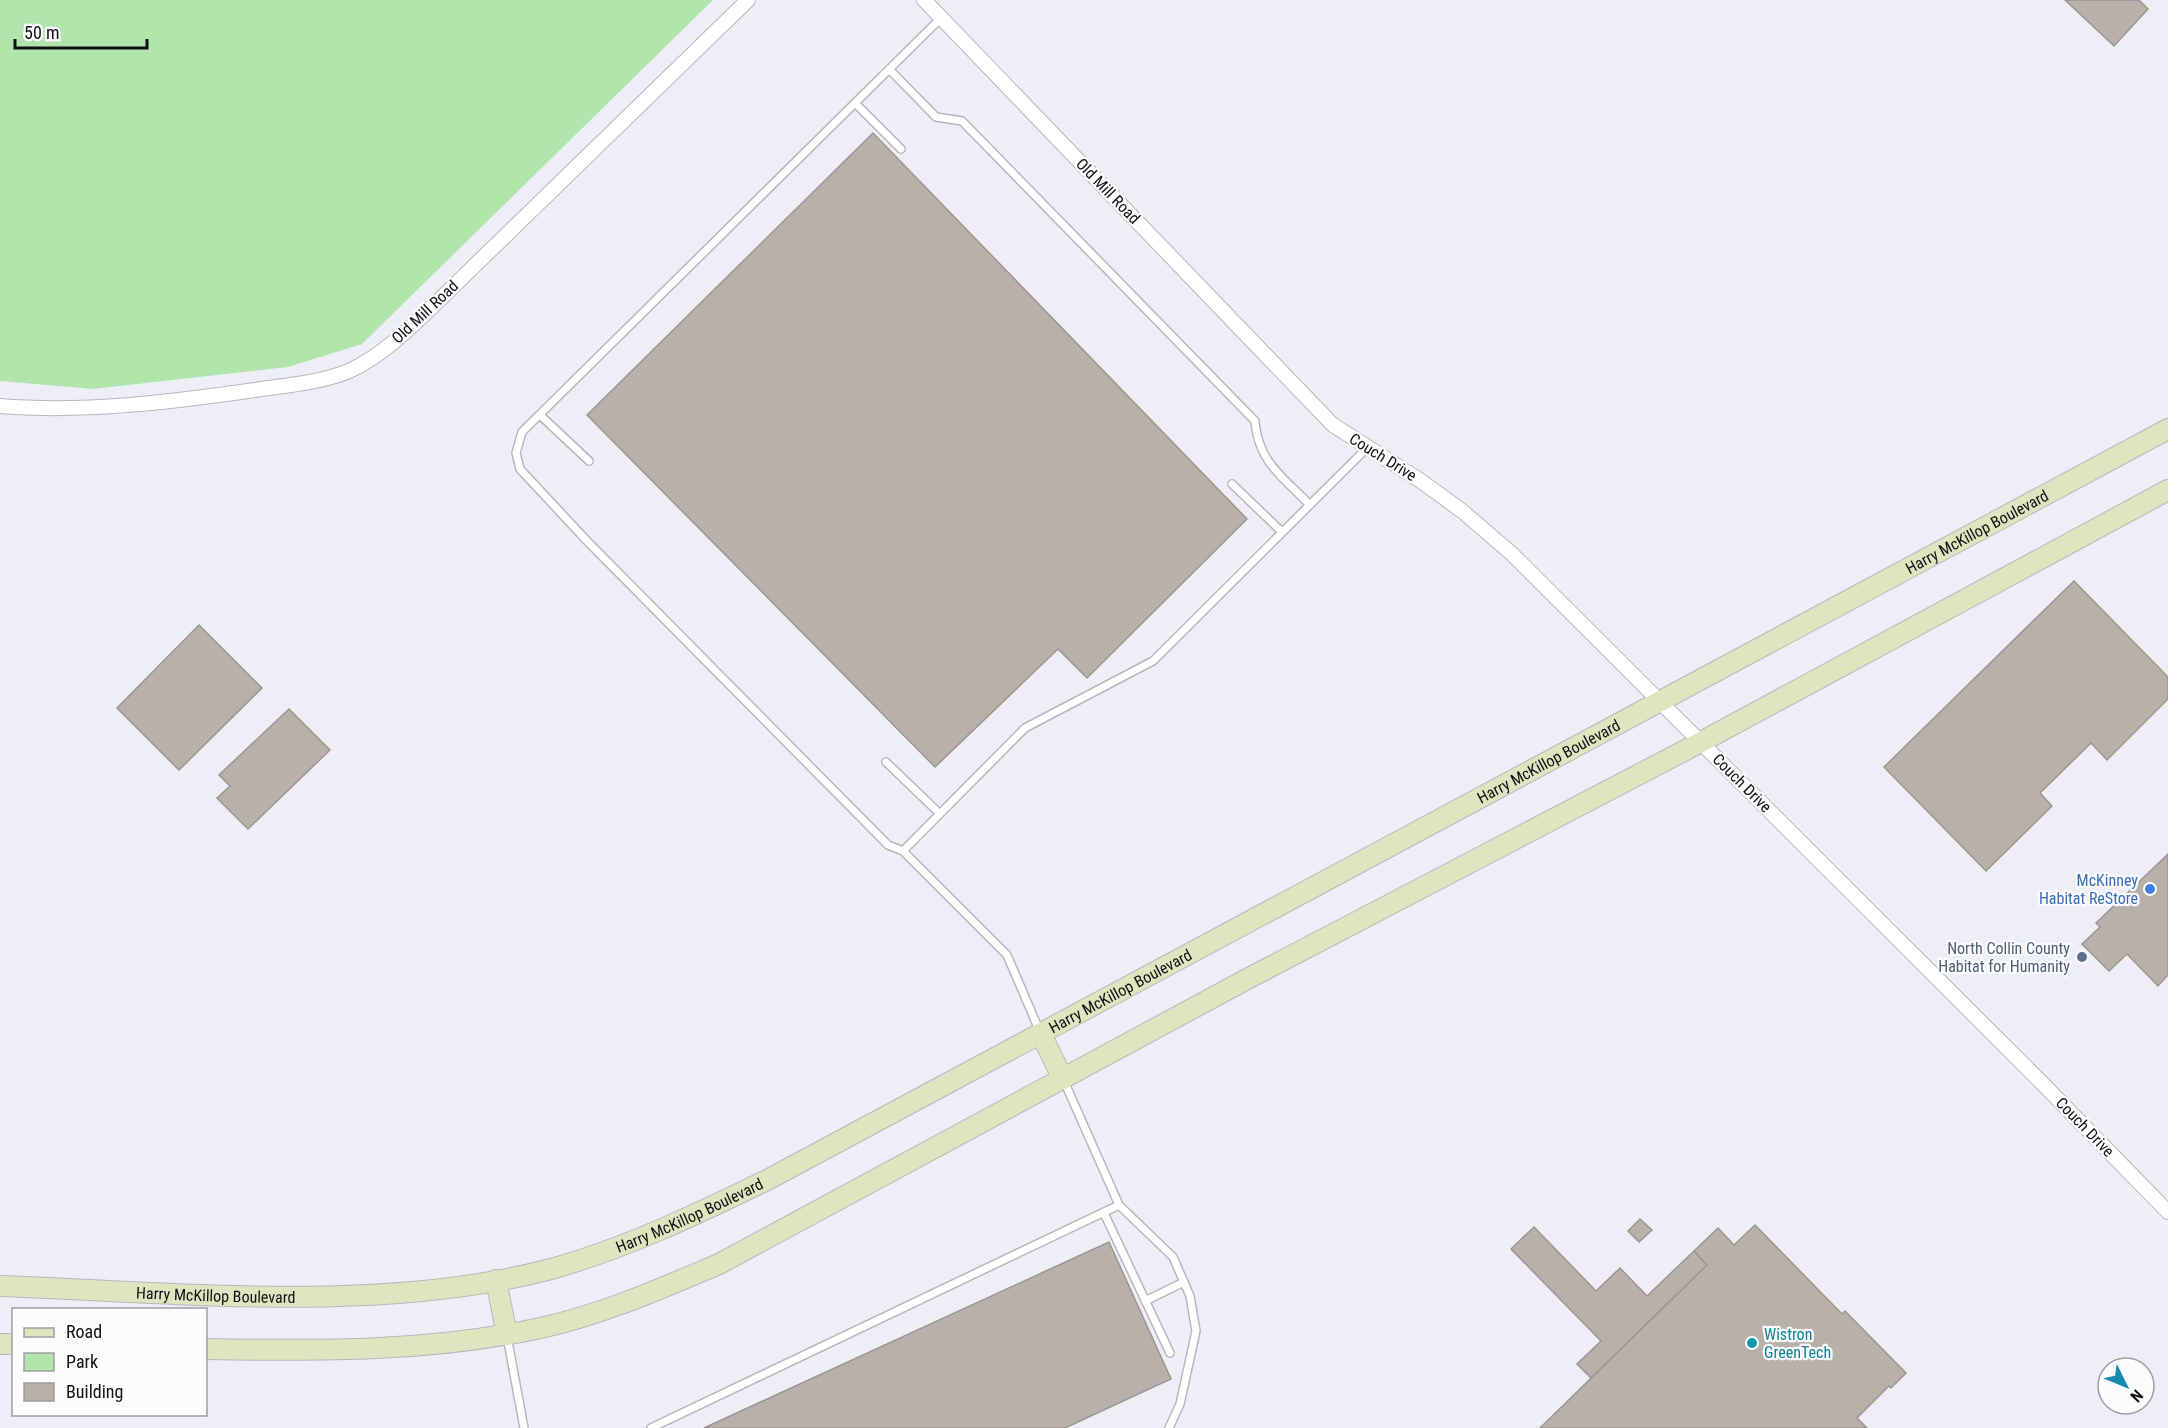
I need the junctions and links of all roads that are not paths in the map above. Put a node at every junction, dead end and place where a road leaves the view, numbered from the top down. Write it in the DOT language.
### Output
graph roads {
  1 [pos="748,0"];
  2 [pos="924,0"];
  3 [pos="941,18"];
  4 [pos="889,69"];
  5 [pos="855,103"];
  6 [pos="901,149"];
  7 [pos="1292,382"];
  8 [pos="0,406"];
  9 [pos="540,415"];
  10 [pos="2168,429"];
  11 [pos="1367,448"];
  12 [pos="589,462"];
  13 [pos="1232,484"];
  14 [pos="2168,490"];
  15 [pos="1310,505"];
  16 [pos="1282,532"];
  17 [pos="1660,702"];
  18 [pos="1701,742"];
  19 [pos="886,762"];
  20 [pos="939,813"];
  21 [pos="903,851"];
  22 [pos="1041,1034"];
  23 [pos="1063,1079"];
  24 [pos="1119,1205"];
  25 [pos="2168,1212"];
  26 [pos="1104,1213"];
  27 [pos="496,1280"];
  28 [pos="1184,1282"];
  29 [pos="0,1286"];
  30 [pos="1145,1301"];
  31 [pos="507,1335"];
  32 [pos="207,1349"];
  33 [pos="1170,1353"];
  34 [pos="524,1428"];
  35 [pos="651,1428"];
  36 [pos="1169,1428"];
  1 -- 8 [label="street, Old Mill Road"];
  2 -- 3 [label="street, Old Mill Road"];
  3 -- 4 [label="lane"];
  3 -- 7 [label="street, Old Mill Road"];
  4 -- 5 [label="lane"];
  4 -- 15 [label="lane"];
  5 -- 6 [label="lane"];
  5 -- 9 [label="lane"];
  7 -- 11 [label="street, Couch Drive"];
  9 -- 12 [label="lane"];
  9 -- 21 [label="lane"];
  10 -- 17 [label="main road, Harry McKillop Boulevard"];
  11 -- 15 [label="lane"];
  11 -- 17 [label="street, Couch Drive"];
  13 -- 16 [label="lane"];
  14 -- 18 [label="main road"];
  15 -- 16 [label="lane"];
  16 -- 20 [label="lane"];
  17 -- 18 [label="street, Couch Drive"];
  17 -- 22 [label="main road, Harry McKillop Boulevard"];
  18 -- 23 [label="main road"];
  18 -- 25 [label="street, Couch Drive"];
  19 -- 20 [label="lane"];
  20 -- 21 [label="lane"];
  21 -- 22 [label="lane"];
  22 -- 23 [label="main road"];
  22 -- 27 [label="main road, Harry McKillop Boulevard"];
  23 -- 24 [label="lane"];
  23 -- 31 [label="main road"];
  24 -- 26 [label="lane"];
  24 -- 28 [label="lane"];
  26 -- 30 [label="lane"];
  26 -- 35 [label="lane"];
  27 -- 29 [label="main road, Harry McKillop Boulevard"];
  27 -- 31 [label="main road"];
  28 -- 30 [label="lane"];
  28 -- 36 [label="lane"];
  30 -- 33 [label="lane"];
  31 -- 32 [label="main road"];
  31 -- 34 [label="lane"];
}
